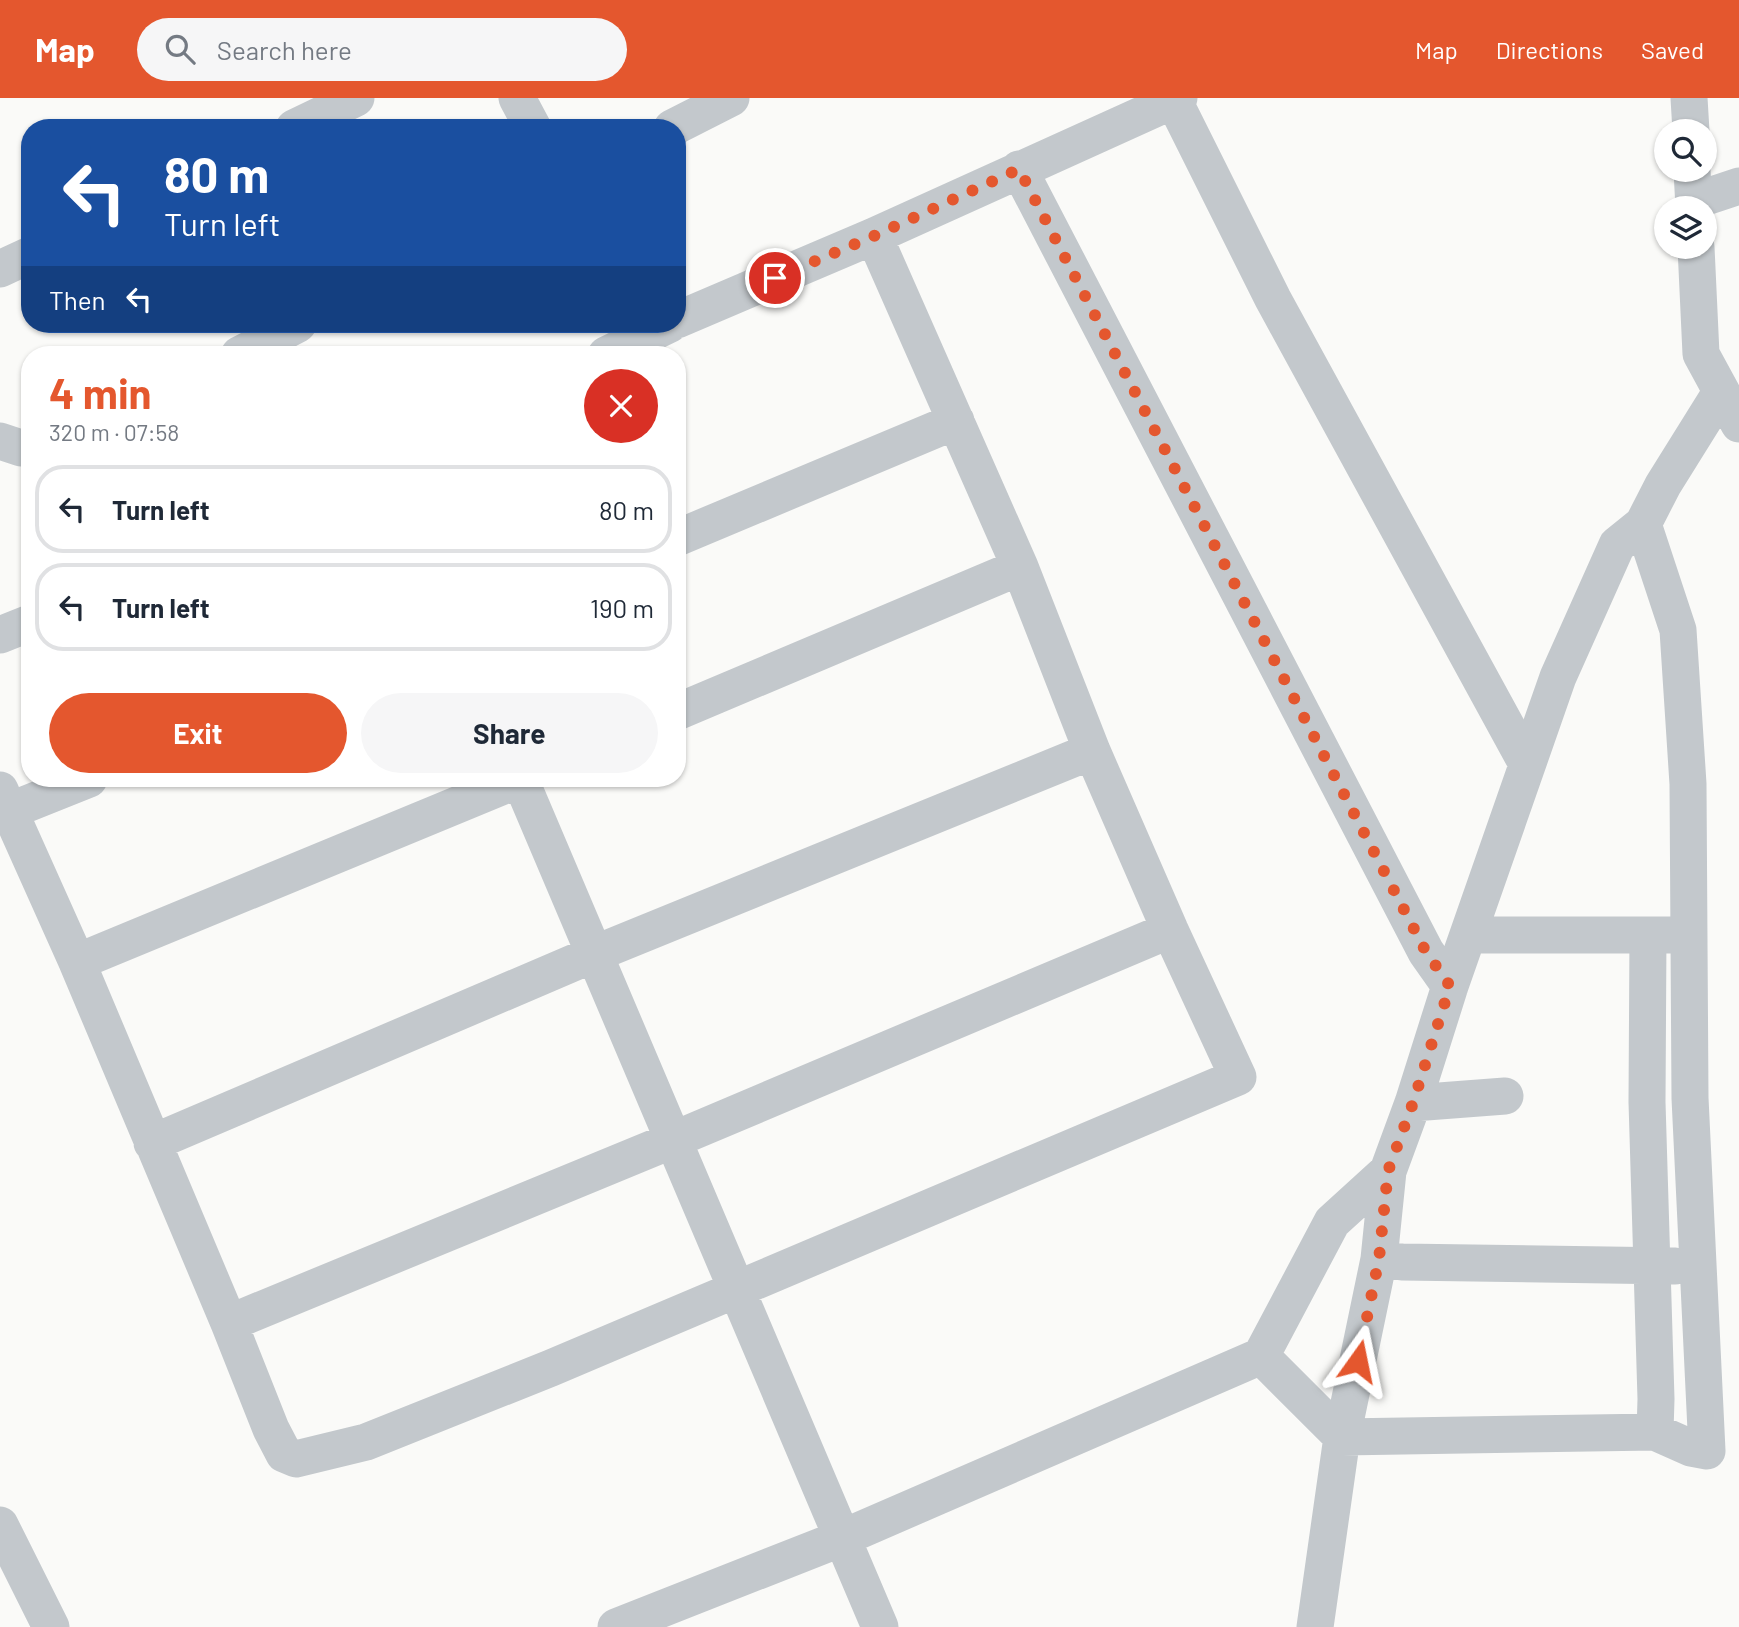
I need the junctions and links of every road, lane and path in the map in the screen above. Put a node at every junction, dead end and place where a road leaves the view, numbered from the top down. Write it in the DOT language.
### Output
graph roads {
  1 [pos="356,98"];
  2 [pos="517,98"];
  3 [pos="731,98"];
  4 [pos="1689,98"];
  5 [pos="1177,99"];
  6 [pos="313,119"];
  7 [pos="528,119"];
  8 [pos="1690,119"];
  9 [pos="686,121"];
  10 [pos="1019,169"];
  11 [pos="1739,187"];
  12 [pos="1693,193"];
  13 [pos="874,236"];
  14 [pos="21,259"];
  15 [pos="1697,259"];
  16 [pos="0,269"];
  17 [pos="686,316"];
  18 [pos="281,333"];
  19 [pos="641,333"];
  20 [pos="256,346"];
  21 [pos="620,346"];
  22 [pos="1721,392"];
  23 [pos="956,421"];
  24 [pos="1739,424"];
  25 [pos="0,441"];
  26 [pos="21,448"];
  27 [pos="1643,524"];
  28 [pos="686,534"];
  29 [pos="1020,567"];
  30 [pos="21,627"];
  31 [pos="0,635"];
  32 [pos="686,708"];
  33 [pos="1093,751"];
  34 [pos="1527,764"];
  35 [pos="57,787"];
  36 [pos="501,787"];
  37 [pos="523,787"];
  38 [pos="5,800"];
  39 [pos="1170,930"];
  40 [pos="1689,934"];
  41 [pos="1468,935"];
  42 [pos="1648,936"];
  43 [pos="594,954"];
  44 [pos="77,962"];
  45 [pos="1450,986"];
  46 [pos="1505,1096"];
  47 [pos="1413,1103"];
  48 [pos="673,1140"];
  49 [pos="152,1143"];
  50 [pos="1388,1171"];
  51 [pos="1379,1259"];
  52 [pos="1651,1266"];
  53 [pos="1699,1266"];
  54 [pos="736,1290"];
  55 [pos="229,1323"];
  56 [pos="1261,1356"];
  57 [pos="1655,1432"];
  58 [pos="1342,1437"];
  59 [pos="0,1525"];
  60 [pos="842,1538"];
  61 [pos="51,1627"];
  62 [pos="616,1627"];
  63 [pos="880,1627"];
  64 [pos="1315,1627"];
  1 -- 6 [label="street"];
  2 -- 7 [label="street"];
  3 -- 9 [label="street"];
  4 -- 8 [label="street"];
  5 -- 10 [label="street"];
  5 -- 34 [label="street"];
  10 -- 13 [label="street"];
  10 -- 45 [label="street"];
  11 -- 12 [label="street"];
  13 -- 17 [label="street"];
  13 -- 23 [label="street"];
  14 -- 16 [label="street"];
  15 -- 22 [label="street"];
  18 -- 20 [label="street"];
  19 -- 21 [label="street"];
  22 -- 24 [label="street"];
  22 -- 27 [label="street"];
  23 -- 28 [label="street"];
  23 -- 29 [label="street"];
  25 -- 26 [label="street"];
  27 -- 34 [label="street"];
  27 -- 40 [label="street"];
  29 -- 32 [label="street"];
  29 -- 33 [label="street"];
  30 -- 31 [label="street"];
  33 -- 39 [label="street"];
  33 -- 43 [label="street"];
  34 -- 41 [label="street"];
  35 -- 38 [label="street"];
  36 -- 44 [label="street"];
  37 -- 43 [label="street"];
  38 -- 44 [label="street"];
  39 -- 48 [label="street"];
  39 -- 54 [label="street"];
  40 -- 42 [label="street"];
  40 -- 53 [label="street"];
  41 -- 42 [label="street"];
  41 -- 45 [label="street"];
  42 -- 52 [label="street"];
  43 -- 48 [label="street"];
  43 -- 49 [label="street"];
  44 -- 49 [label="street"];
  45 -- 47 [label="street"];
  46 -- 47 [label="street"];
  47 -- 50 [label="street"];
  48 -- 54 [label="street"];
  48 -- 55 [label="street"];
  49 -- 55 [label="street"];
  50 -- 51 [label="street"];
  50 -- 56 [label="street"];
  51 -- 52 [label="street"];
  51 -- 58 [label="street"];
  52 -- 53 [label="street"];
  52 -- 57 [label="street"];
  53 -- 57 [label="street"];
  54 -- 55 [label="street"];
  54 -- 60 [label="street"];
  56 -- 58 [label="street"];
  56 -- 60 [label="street"];
  57 -- 58 [label="street"];
  58 -- 64 [label="street"];
  59 -- 61 [label="street"];
  60 -- 62 [label="street"];
  60 -- 63 [label="street"];
}
